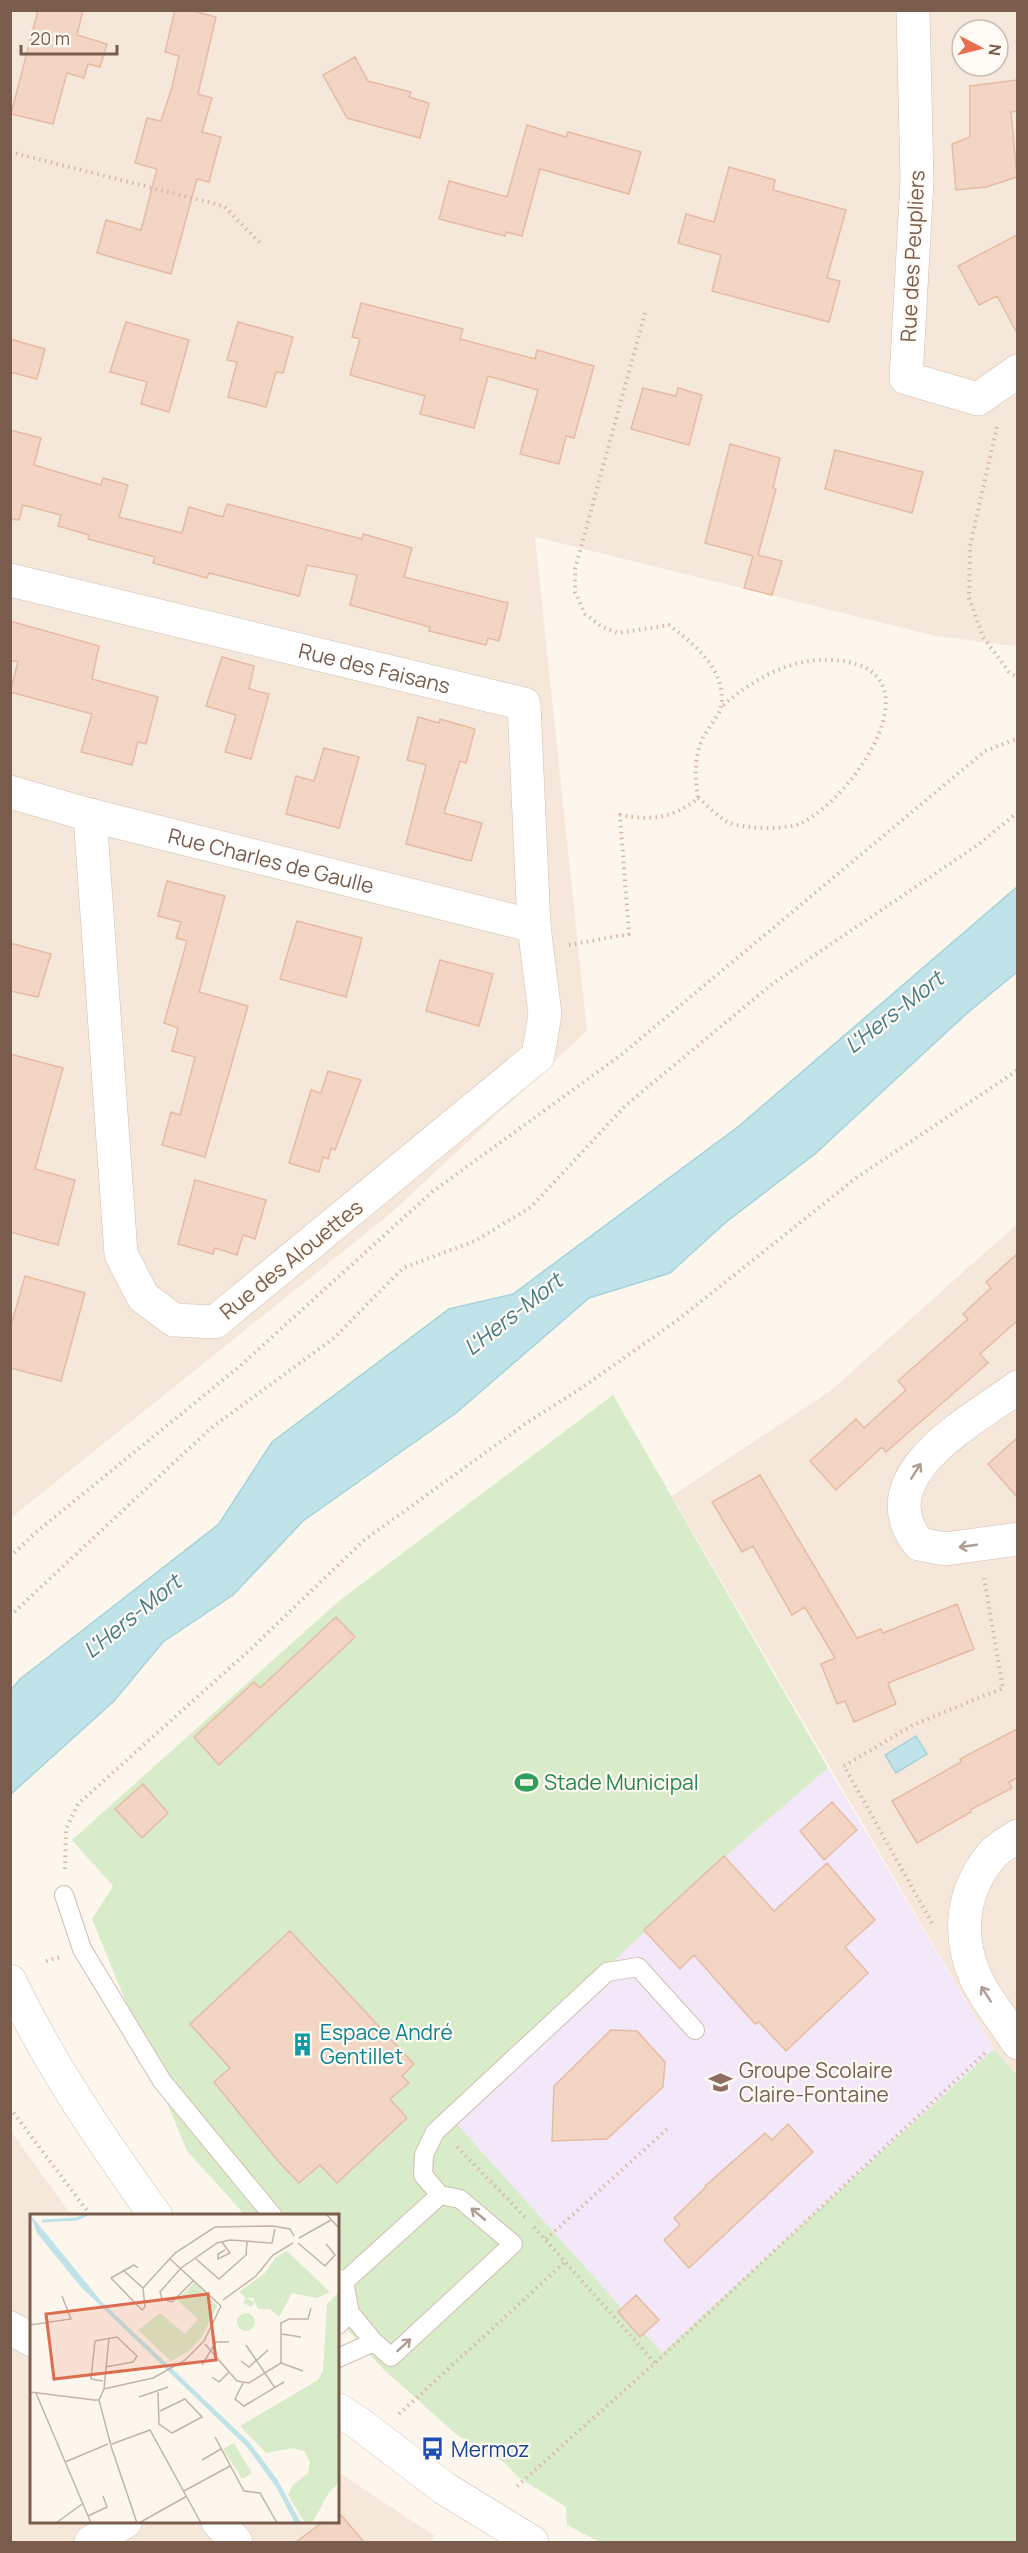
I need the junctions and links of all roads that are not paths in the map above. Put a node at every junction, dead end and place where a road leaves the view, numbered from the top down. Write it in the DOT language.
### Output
graph roads {
  1 [pos="913,10"];
  2 [pos="1017,371"];
  3 [pos="10,580"];
  4 [pos="10,792"];
  5 [pos="90,815"];
  6 [pos="535,938"];
  7 [pos="1017,1387"];
  8 [pos="1017,1539"];
  9 [pos="1017,1836"];
  10 [pos="64,1895"];
  11 [pos="10,1981"];
  12 [pos="695,2031"];
  13 [pos="1013,2037"];
  14 [pos="440,2195"];
  15 [pos="155,2214"];
  16 [pos="271,2214"];
  17 [pos="341,2280"];
  18 [pos="344,2319"];
  19 [pos="10,2328"];
  20 [pos="30,2339"];
  21 [pos="374,2342"];
  22 [pos="339,2358"];
  23 [pos="339,2411"];
  24 [pos="123,2523"];
  25 [pos="219,2523"];
  26 [pos="91,2542"];
  27 [pos="236,2542"];
  28 [pos="532,2542"];
  1 -- 2 [label="street, Rue des Peupliers"];
  3 -- 6 [label="street, Rue des Faisans"];
  4 -- 5 [label="street, Rue Charles de Gaulle"];
  5 -- 6 [label="street, Rue Charles de Gaulle"];
  5 -- 6 [label="street, Rue des Alouettes"];
  8 -- 7 [label="street, one-way"];
  13 -- 9 [label="street, one-way"];
  10 -- 16 [label="lane"];
  11 -- 15 [label="street"];
  12 -- 14 [label="lane"];
  14 -- 17 [label="lane"];
  21 -- 14 [label="lane, one-way"];
  17 -- 18 [label="lane"];
  18 -- 21 [label="lane"];
  19 -- 20 [label="street"];
  21 -- 22 [label="lane"];
  23 -- 28 [label="street"];
  24 -- 26 [label="street"];
  25 -- 27 [label="street"];
}
